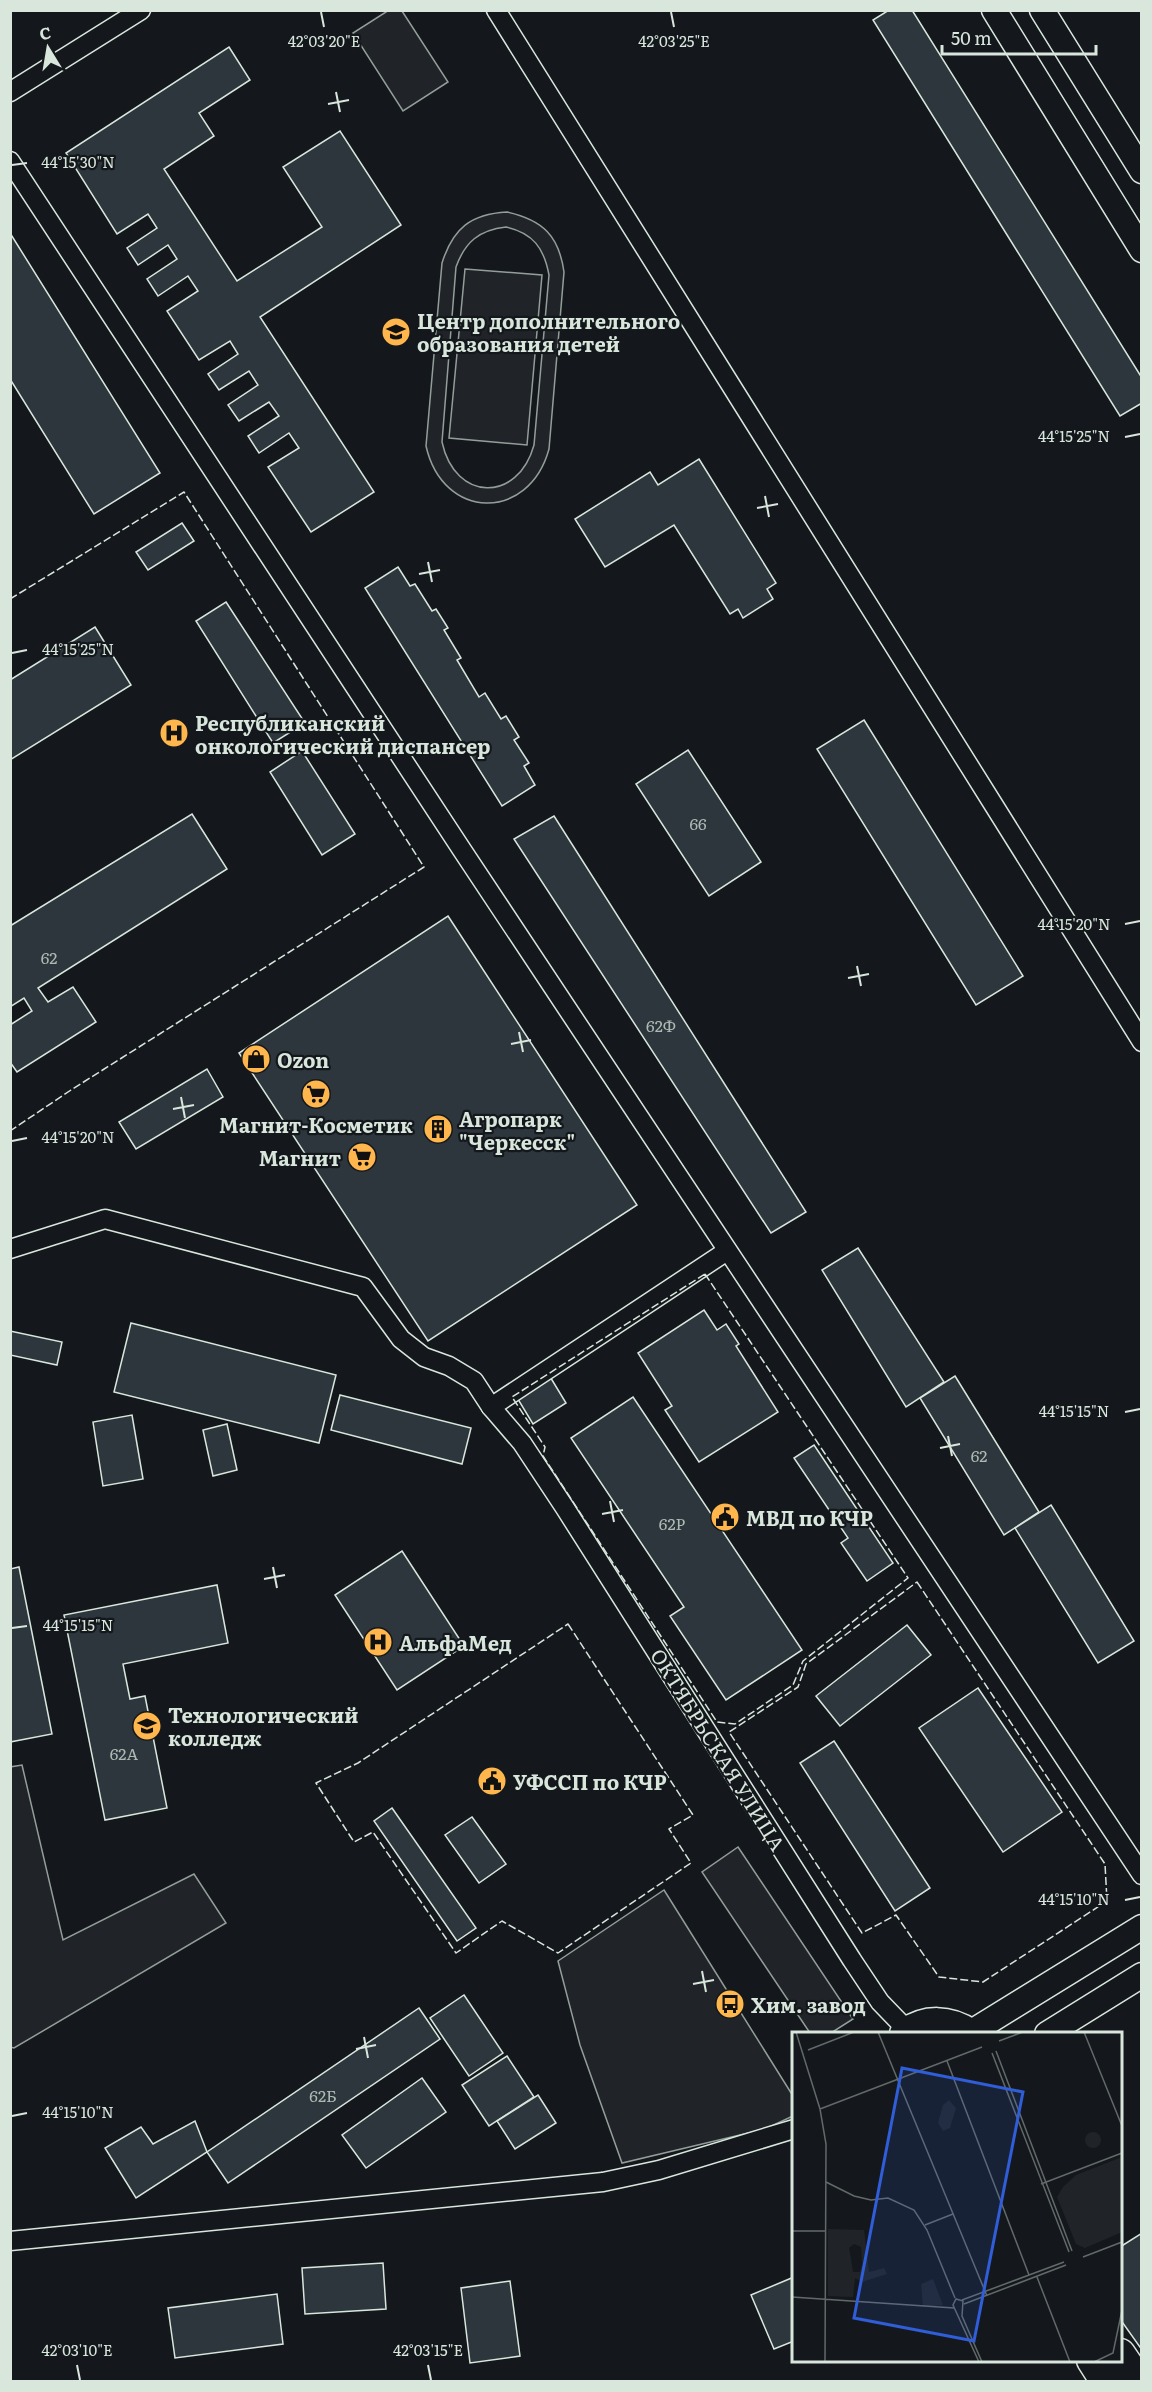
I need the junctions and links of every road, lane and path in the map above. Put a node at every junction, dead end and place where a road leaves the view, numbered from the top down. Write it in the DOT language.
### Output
graph roads {
  1 [pos="141,10"];
  2 [pos="496,10"];
  3 [pos="994,10"];
  4 [pos="1042,10"];
  5 [pos="10,92"];
  6 [pos="10,162"];
  7 [pos="1142,171"];
  8 [pos="1142,250"];
  9 [pos="1142,1042"];
  10 [pos="10,1249"];
  11 [pos="727,1251"];
  12 [pos="491,1407"];
  13 [pos="1142,1875"];
  14 [pos="1142,1927"];
  15 [pos="1142,1975"];
  16 [pos="906,2032"];
  17 [pos="968,2032"];
  18 [pos="972,2032"];
  19 [pos="1050,2032"];
  20 [pos="792,2130"];
  21 [pos="10,2241"];
  22 [pos="1122,2357"];
  23 [pos="1093,2362"];
  24 [pos="1106,2382"];
  25 [pos="1139,2382"];
  1 -- 5 [label="street"];
  2 -- 9 [label="street"];
  3 -- 8 [label="street"];
  4 -- 7 [label="street"];
  6 -- 11 [label="street"];
  10 -- 12 [label="street, ОКТЯБРЬСКАЯ УЛИЦА"];
  11 -- 12 [label="street"];
  11 -- 13 [label="street"];
  12 -- 16 [label="street, ОКТЯБРЬСКАЯ УЛИЦА"];
  14 -- 18 [label="street"];
  15 -- 19 [label="street"];
  16 -- 17 [label="main road, ОКТЯБРЬСКАЯ УЛИЦА"];
  20 -- 21 [label="street"];
  22 -- 25 [label="main road"];
  23 -- 24 [label="main road"];
}
